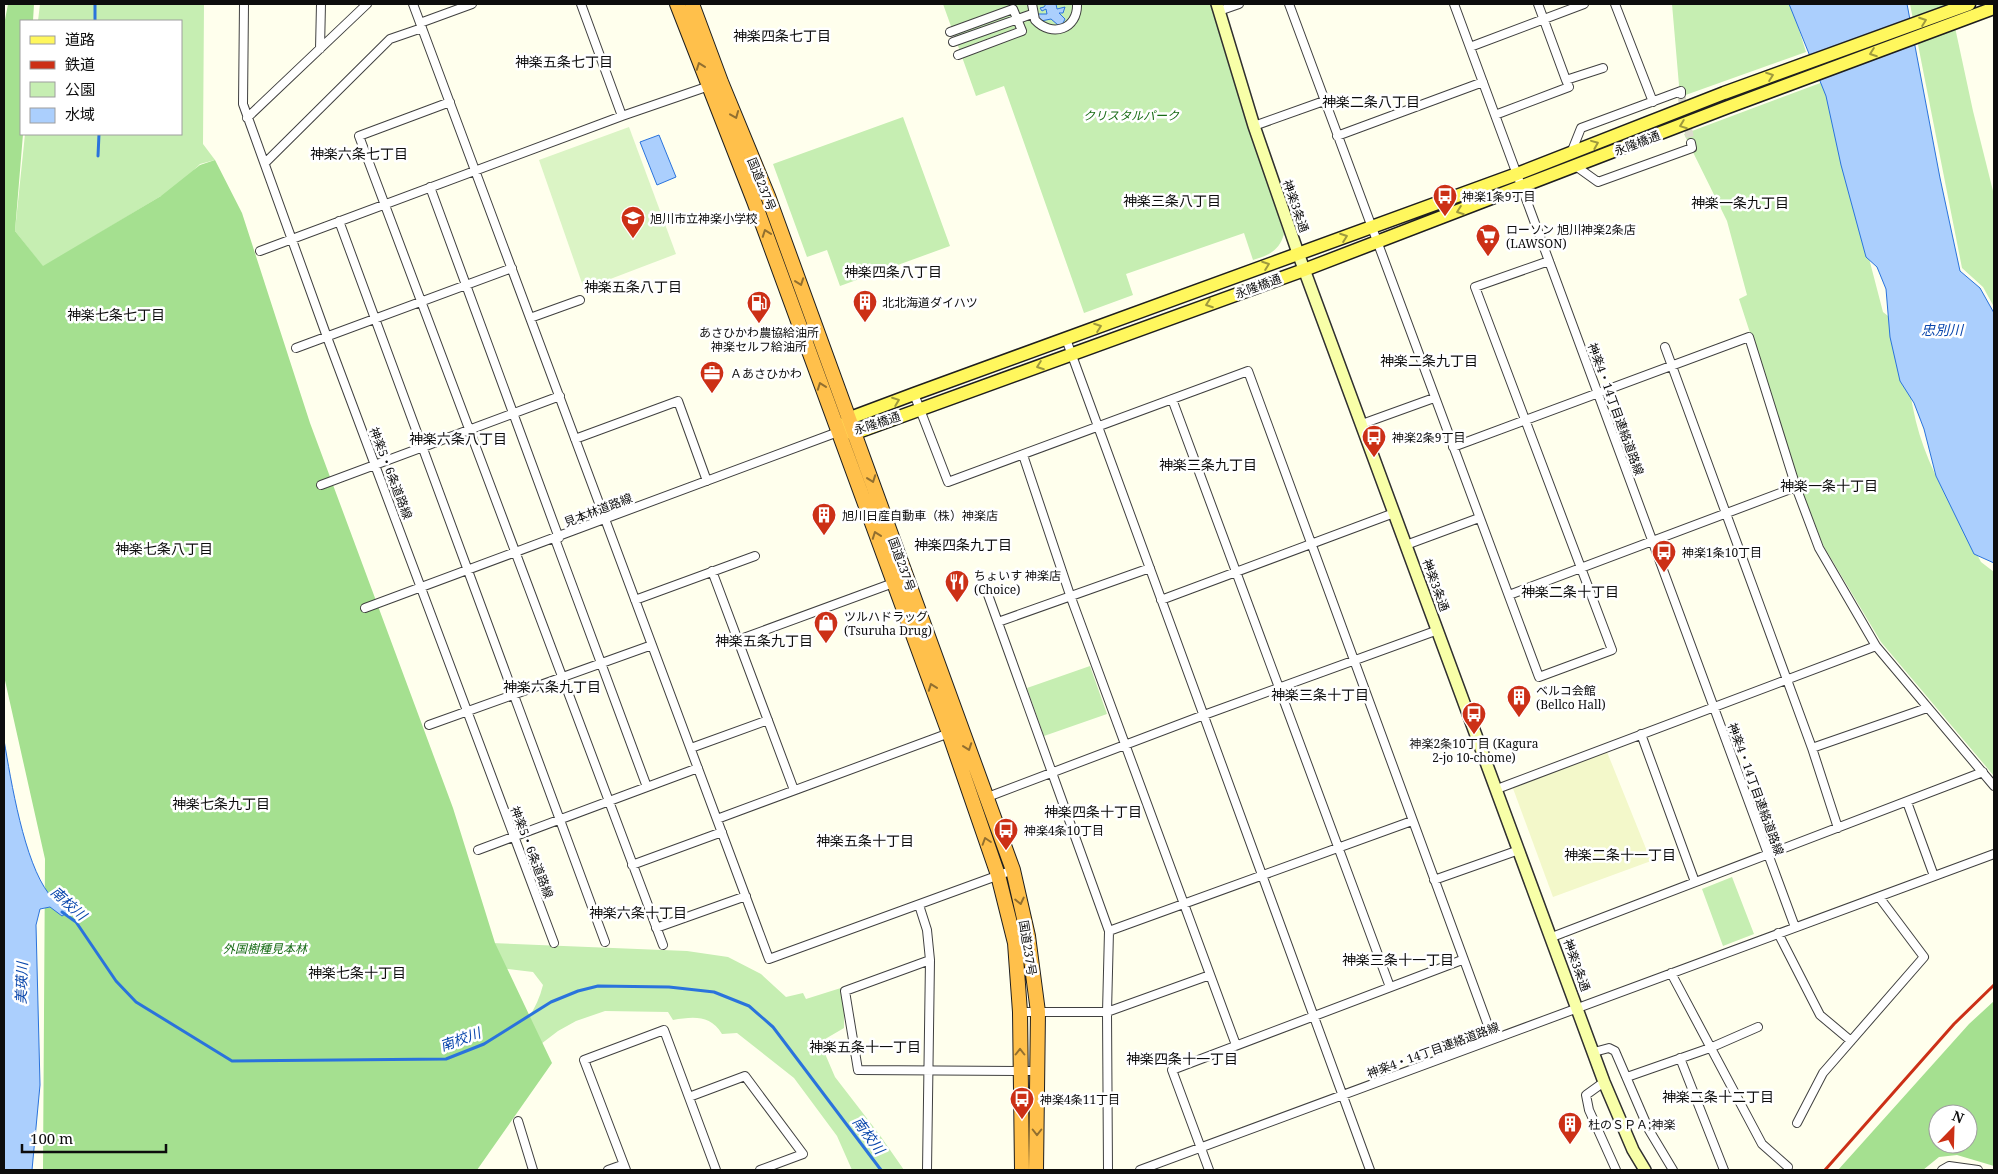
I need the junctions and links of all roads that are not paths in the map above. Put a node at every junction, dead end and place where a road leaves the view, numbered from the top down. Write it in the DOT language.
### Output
graph roads {
  1 [pos="244,4"];
  2 [pos="320,4"];
  3 [pos="366,4"];
  4 [pos="413,4"];
  5 [pos="472,4"];
  6 [pos="581,4"];
  7 [pos="677,4"];
  8 [pos="692,4"];
  9 [pos="1032,4"];
  10 [pos="1076,4"];
  11 [pos="1239,4"];
  12 [pos="1289,4"];
  13 [pos="1454,4"];
  14 [pos="1538,4"];
  15 [pos="1584,4"];
  16 [pos="1615,4"];
  17 [pos="1967,4"];
  18 [pos="1218,7"];
  19 [pos="1994,8"];
  20 [pos="1032,14"];
  21 [pos="1544,19"];
  22 [pos="421,25"];
  23 [pos="950,32"];
  24 [pos="953,42"];
  25 [pos="1470,47"];
  26 [pos="320,49"];
  27 [pos="958,55"];
  28 [pos="1603,68"];
  29 [pos="1566,80"];
  30 [pos="1483,82"];
  31 [pos="714,84"];
  32 [pos="1681,94"];
  33 [pos="450,102"];
  34 [pos="1324,102"];
  35 [pos="1653,102"];
  36 [pos="1495,115"];
  37 [pos="622,116"];
  38 [pos="247,118"];
  39 [pos="1254,126"];
  40 [pos="1337,136"];
  41 [pos="1690,144"];
  42 [pos="1571,153"];
  43 [pos="265,163"];
  44 [pos="1577,166"];
  45 [pos="475,170"];
  46 [pos="1517,174"];
  47 [pos="430,187"];
  48 [pos="1522,188"];
  49 [pos="384,203"];
  50 [pos="339,221"];
  51 [pos="1371,227"];
  52 [pos="292,239"];
  53 [pos="1377,242"];
  54 [pos="260,251"];
  55 [pos="1298,253"];
  56 [pos="1549,261"];
  57 [pos="512,268"];
  58 [pos="1304,270"];
  59 [pos="466,285"];
  60 [pos="580,300"];
  61 [pos="422,302"];
  62 [pos="530,318"];
  63 [pos="376,320"];
  64 [pos="327,337"];
  65 [pos="1066,339"];
  66 [pos="1665,347"];
  67 [pos="296,348"];
  68 [pos="1072,354"];
  69 [pos="1672,366"];
  70 [pos="1598,393"];
  71 [pos="914,394"];
  72 [pos="560,396"];
  73 [pos="1434,398"];
  74 [pos="1172,399"];
  75 [pos="920,409"];
  76 [pos="513,414"];
  77 [pos="850,418"];
  78 [pos="1524,421"];
  79 [pos="1362,424"];
  80 [pos="1098,427"];
  81 [pos="469,430"];
  82 [pos="838,432"];
  83 [pos="855,433"];
  84 [pos="575,439"];
  85 [pos="422,447"];
  86 [pos="1453,447"];
  87 [pos="1023,455"];
  88 [pos="376,465"];
  89 [pos="707,481"];
  90 [pos="321,485"];
  91 [pos="1796,487"];
  92 [pos="1394,513"];
  93 [pos="1725,514"];
  94 [pos="1479,518"];
  95 [pos="605,519"];
  96 [pos="557,538"];
  97 [pos="1652,540"];
  98 [pos="1311,544"];
  99 [pos="1406,545"];
  100 [pos="516,553"];
  101 [pos="755,556"];
  102 [pos="1580,567"];
  103 [pos="1150,568"];
  104 [pos="468,571"];
  105 [pos="712,571"];
  106 [pos="1236,572"];
  107 [pos="908,578"];
  108 [pos="894,583"];
  109 [pos="422,587"];
  110 [pos="987,592"];
  111 [pos="1070,595"];
  112 [pos="1509,595"];
  113 [pos="635,600"];
  114 [pos="1161,600"];
  115 [pos="365,608"];
  116 [pos="998,622"];
  117 [pos="1438,630"];
  118 [pos="738,640"];
  119 [pos="652,644"];
  120 [pos="1876,646"];
  121 [pos="1353,662"];
  122 [pos="601,664"];
  123 [pos="562,677"];
  124 [pos="1786,679"];
  125 [pos="1279,689"];
  126 [pos="514,695"];
  127 [pos="1714,707"];
  128 [pos="1926,708"];
  129 [pos="467,711"];
  130 [pos="1204,715"];
  131 [pos="768,720"];
  132 [pos="429,725"];
  133 [pos="955,731"];
  134 [pos="1641,734"];
  135 [pos="1125,745"];
  136 [pos="691,748"];
  137 [pos="1812,748"];
  138 [pos="698,768"];
  139 [pos="1984,772"];
  140 [pos="1052,773"];
  141 [pos="1994,786"];
  142 [pos="647,787"];
  143 [pos="1497,789"];
  144 [pos="794,790"];
  145 [pos="980,800"];
  146 [pos="608,801"];
  147 [pos="1907,802"];
  148 [pos="559,818"];
  149 [pos="717,819"];
  150 [pos="1412,821"];
  151 [pos="1838,828"];
  152 [pos="722,832"];
  153 [pos="513,836"];
  154 [pos="1338,847"];
  155 [pos="478,850"];
  156 [pos="1519,850"];
  157 [pos="1768,854"];
  158 [pos="1994,854"];
  159 [pos="632,865"];
  160 [pos="1013,870"];
  161 [pos="998,875"];
  162 [pos="1262,875"];
  163 [pos="1934,876"];
  164 [pos="1434,880"];
  165 [pos="1695,882"];
  166 [pos="746,896"];
  167 [pos="1879,897"];
  168 [pos="920,905"];
  169 [pos="1184,905"];
  170 [pos="1795,927"];
  171 [pos="656,928"];
  172 [pos="1109,931"];
  173 [pos="1778,933"];
  174 [pos="1552,937"];
  175 [pos="605,942"];
  176 [pos="554,943"];
  177 [pos="663,945"];
  178 [pos="930,960"];
  179 [pos="1462,960"];
  180 [pos="1671,973"];
  181 [pos="1210,974"];
  182 [pos="1390,987"];
  183 [pos="1578,1008"];
  184 [pos="1020,1012"];
  185 [pos="1038,1012"];
  186 [pos="1107,1012"];
  187 [pos="1313,1016"];
  188 [pos="1758,1027"];
  189 [pos="1493,1039"];
  190 [pos="1851,1041"];
  191 [pos="1236,1045"];
  192 [pos="1710,1048"];
  193 [pos="1594,1052"];
  194 [pos="1680,1058"];
  195 [pos="1036,1071"];
  196 [pos="929,1072"];
  197 [pos="1020,1072"];
  198 [pos="1627,1076"];
  199 [pos="1604,1082"];
  200 [pos="1342,1095"];
  201 [pos="689,1097"];
  202 [pos="518,1121"];
  203 [pos="1796,1123"];
  204 [pos="1201,1148"];
  205 [pos="624,1167"];
  206 [pos="1788,1167"];
  207 [pos="533,1170"];
  208 [pos="608,1170"];
  209 [pos="716,1170"];
  210 [pos="760,1170"];
  211 [pos="927,1170"];
  212 [pos="1022,1170"];
  213 [pos="1036,1170"];
  214 [pos="1108,1170"];
  215 [pos="1140,1170"];
  216 [pos="1209,1170"];
  217 [pos="1370,1170"];
  218 [pos="1616,1170"];
  219 [pos="1645,1170"];
  220 [pos="1672,1170"];
  221 [pos="1724,1170"];
  222 [pos="1942,1170"];
  223 [pos="1978,1170"];
  1 -- 38 [label="street, 神楽5・6条道路線"];
  2 -- 26 [label="street"];
  3 -- 26 [label="street"];
  4 -- 22 [label="street"];
  5 -- 22 [label="street"];
  6 -- 37 [label="street"];
  31 -- 7 [label="highway, 国道237号, one-way"];
  8 -- 31 [label="highway, 国道237号"];
  9 -- 20 [label="street"];
  10 -- 20 [label="street"];
  11 -- 18 [label="street"];
  12 -- 34 [label="street"];
  13 -- 25 [label="street, 神楽4・14丁目連絡道路線"];
  14 -- 21 [label="street"];
  15 -- 21 [label="street"];
  16 -- 35 [label="street"];
  42 -- 17 [label="main road, 永隆橋通, one-way"];
  18 -- 39 [label="street, 神楽3条通"];
  19 -- 44 [label="main road, 永隆橋通, one-way"];
  20 -- 24 [label="street"];
  21 -- 25 [label="street"];
  21 -- 29 [label="street"];
  22 -- 33 [label="street"];
  22 -- 43 [label="street"];
  23 -- 27 [label="street"];
  25 -- 30 [label="street, 神楽4・14丁目連絡道路線"];
  26 -- 38 [label="street"];
  28 -- 29 [label="street"];
  29 -- 36 [label="street"];
  30 -- 36 [label="street, 神楽4・14丁目連絡道路線"];
  30 -- 40 [label="street"];
  31 -- 37 [label="street"];
  31 -- 77 [label="highway, 国道237号, one-way"];
  82 -- 31 [label="highway, 国道237号, one-way"];
  32 -- 35 [label="street"];
  33 -- 45 [label="street"];
  33 -- 49 [label="street"];
  34 -- 39 [label="street"];
  34 -- 40 [label="street"];
  35 -- 42 [label="street"];
  36 -- 46 [label="street, 神楽4・14丁目連絡道路線"];
  37 -- 45 [label="street"];
  38 -- 43 [label="street, 神楽5・6条道路線"];
  39 -- 55 [label="street, 神楽3条通"];
  40 -- 51 [label="street"];
  41 -- 44 [label="street"];
  42 -- 46 [label="main road, 永隆橋通"];
  43 -- 52 [label="street, 神楽5・6条道路線"];
  44 -- 48 [label="main road, 永隆橋通"];
  45 -- 47 [label="street"];
  45 -- 57 [label="street"];
  46 -- 48 [label="street, 神楽4・14丁目連絡道路線"];
  46 -- 51 [label="main road, 永隆橋通"];
  47 -- 49 [label="street"];
  47 -- 59 [label="street"];
  48 -- 53 [label="main road, 永隆橋通, one-way"];
  48 -- 56 [label="street, 神楽4・14丁目連絡道路線"];
  49 -- 50 [label="street"];
  49 -- 61 [label="street"];
  50 -- 52 [label="street"];
  50 -- 63 [label="street"];
  51 -- 53 [label="street"];
  55 -- 51 [label="main road, 永隆橋通, one-way"];
  52 -- 54 [label="street"];
  52 -- 64 [label="street, 神楽5・6条道路線"];
  53 -- 58 [label="main road, 永隆橋通"];
  53 -- 73 [label="street"];
  55 -- 58 [label="street, 神楽3条通"];
  65 -- 55 [label="main road, 永隆橋通, one-way"];
  56 -- 70 [label="street, 神楽4・14丁目連絡道路線"];
  56 -- 78 [label="street"];
  57 -- 59 [label="street"];
  57 -- 62 [label="street"];
  58 -- 68 [label="main road, 永隆橋通, one-way"];
  58 -- 79 [label="street, 神楽3条通"];
  59 -- 61 [label="street"];
  59 -- 76 [label="street"];
  60 -- 62 [label="street"];
  61 -- 63 [label="street"];
  61 -- 81 [label="street"];
  62 -- 72 [label="street"];
  63 -- 64 [label="street"];
  63 -- 85 [label="street"];
  64 -- 67 [label="street"];
  64 -- 88 [label="street, 神楽5・6条道路線"];
  65 -- 68 [label="street"];
  65 -- 71 [label="main road, 永隆橋通"];
  66 -- 69 [label="street"];
  68 -- 75 [label="main road, 永隆橋通, one-way"];
  68 -- 80 [label="street"];
  69 -- 70 [label="street"];
  69 -- 91 [label="street"];
  69 -- 93 [label="street"];
  70 -- 78 [label="street"];
  70 -- 97 [label="street, 神楽4・14丁目連絡道路線"];
  71 -- 75 [label="street"];
  77 -- 71 [label="main road, 永隆橋通, one-way"];
  72 -- 76 [label="street"];
  72 -- 84 [label="street"];
  73 -- 79 [label="street"];
  73 -- 86 [label="street"];
  74 -- 80 [label="street"];
  74 -- 98 [label="street"];
  74 -- 106 [label="street"];
  75 -- 83 [label="main road, 永隆橋通"];
  75 -- 87 [label="street"];
  76 -- 81 [label="street"];
  76 -- 96 [label="street"];
  77 -- 82 [label="main road, 永隆橋通"];
  77 -- 83 [label="highway, 国道237号"];
  78 -- 86 [label="street"];
  78 -- 102 [label="street"];
  79 -- 92 [label="street, 神楽3条通"];
  80 -- 87 [label="street"];
  80 -- 103 [label="street"];
  81 -- 85 [label="street"];
  81 -- 100 [label="street"];
  82 -- 83 [label="main road, 永隆橋通"];
  82 -- 89 [label="street, 見本林道路線"];
  108 -- 82 [label="highway, 国道237号, one-way"];
  83 -- 107 [label="highway, 国道237号, one-way"];
  84 -- 89 [label="street"];
  84 -- 95 [label="street"];
  85 -- 88 [label="street"];
  85 -- 104 [label="street"];
  86 -- 94 [label="street"];
  87 -- 111 [label="street"];
  88 -- 90 [label="street"];
  88 -- 109 [label="street, 神楽5・6条道路線"];
  89 -- 95 [label="street, 見本林道路線"];
  91 -- 93 [label="street"];
  91 -- 120 [label="street"];
  92 -- 98 [label="street"];
  92 -- 99 [label="street, 神楽3条通"];
  93 -- 97 [label="street"];
  93 -- 124 [label="street"];
  94 -- 99 [label="street"];
  94 -- 112 [label="street"];
  95 -- 96 [label="street, 見本林道路線"];
  95 -- 113 [label="street"];
  96 -- 100 [label="street, 見本林道路線"];
  96 -- 122 [label="street"];
  97 -- 102 [label="street"];
  97 -- 127 [label="street, 神楽4・14丁目連絡道路線"];
  98 -- 106 [label="street"];
  98 -- 121 [label="street"];
  99 -- 117 [label="street, 神楽3条通"];
  100 -- 104 [label="street, 見本林道路線"];
  100 -- 123 [label="street"];
  101 -- 105 [label="street"];
  102 -- 112 [label="street"];
  102 -- 112 [label="street"];
  103 -- 111 [label="street"];
  103 -- 114 [label="street"];
  104 -- 109 [label="street, 見本林道路線"];
  104 -- 126 [label="street"];
  105 -- 113 [label="street"];
  105 -- 118 [label="street"];
  106 -- 114 [label="street"];
  106 -- 125 [label="street"];
  107 -- 108 [label="street"];
  107 -- 133 [label="highway, 国道237号"];
  108 -- 118 [label="street"];
  133 -- 108 [label="highway, 国道237号, one-way"];
  109 -- 115 [label="street, 見本林道路線"];
  109 -- 129 [label="street, 神楽5・6条道路線"];
  110 -- 116 [label="street"];
  111 -- 116 [label="street"];
  111 -- 135 [label="street"];
  113 -- 119 [label="street"];
  114 -- 130 [label="street"];
  116 -- 140 [label="street"];
  117 -- 121 [label="street"];
  117 -- 143 [label="street, 神楽3条通"];
  118 -- 131 [label="street"];
  119 -- 122 [label="street"];
  119 -- 136 [label="street"];
  120 -- 124 [label="street"];
  120 -- 128 [label="street"];
  121 -- 125 [label="street"];
  121 -- 150 [label="street"];
  122 -- 123 [label="street"];
  122 -- 142 [label="street"];
  123 -- 126 [label="street"];
  123 -- 146 [label="street"];
  124 -- 127 [label="street"];
  124 -- 137 [label="street"];
  125 -- 130 [label="street"];
  125 -- 154 [label="street"];
  126 -- 129 [label="street"];
  126 -- 148 [label="street"];
  127 -- 134 [label="street"];
  127 -- 157 [label="street, 神楽4・14丁目連絡道路線"];
  128 -- 137 [label="street"];
  128 -- 139 [label="street"];
  129 -- 132 [label="street"];
  129 -- 153 [label="street, 神楽5・6条道路線"];
  130 -- 135 [label="street"];
  130 -- 162 [label="street"];
  131 -- 136 [label="street"];
  131 -- 144 [label="street"];
  133 -- 144 [label="street"];
  133 -- 145 [label="highway, 国道237号"];
  134 -- 143 [label="street"];
  134 -- 165 [label="street"];
  135 -- 140 [label="street"];
  135 -- 169 [label="street"];
  136 -- 138 [label="street"];
  137 -- 151 [label="street"];
  138 -- 142 [label="street"];
  138 -- 149 [label="street"];
  139 -- 141 [label="street"];
  139 -- 147 [label="street"];
  140 -- 145 [label="street"];
  140 -- 172 [label="street"];
  142 -- 146 [label="street"];
  143 -- 156 [label="street, 神楽3条通"];
  144 -- 149 [label="street"];
  145 -- 160 [label="highway, 国道237号"];
  161 -- 145 [label="highway, 国道237号, one-way"];
  146 -- 148 [label="street"];
  146 -- 159 [label="street"];
  147 -- 151 [label="street"];
  147 -- 163 [label="street"];
  148 -- 153 [label="street"];
  148 -- 175 [label="street"];
  149 -- 152 [label="street"];
  150 -- 154 [label="street"];
  150 -- 164 [label="street"];
  151 -- 157 [label="street"];
  152 -- 159 [label="street"];
  152 -- 166 [label="street"];
  153 -- 155 [label="street"];
  153 -- 176 [label="street, 神楽5・6条道路線"];
  154 -- 162 [label="street"];
  154 -- 182 [label="street"];
  156 -- 164 [label="street"];
  156 -- 174 [label="street, 神楽3条通"];
  157 -- 165 [label="street"];
  157 -- 170 [label="street, 神楽4・14丁目連絡道路線"];
  158 -- 163 [label="street"];
  159 -- 171 [label="street"];
  160 -- 161 [label="street"];
  160 -- 185 [label="highway, 国道237号, one-way"];
  161 -- 168 [label="street"];
  161 -- 184 [label="highway, 国道237号"];
  162 -- 169 [label="street"];
  162 -- 187 [label="street"];
  163 -- 167 [label="street"];
  164 -- 179 [label="street"];
  165 -- 174 [label="street"];
  166 -- 168 [label="street"];
  166 -- 171 [label="street"];
  167 -- 170 [label="street"];
  167 -- 190 [label="street"];
  168 -- 178 [label="street"];
  169 -- 172 [label="street"];
  169 -- 181 [label="street"];
  170 -- 173 [label="street, 神楽4・14丁目連絡道路線"];
  171 -- 177 [label="street"];
  172 -- 186 [label="street"];
  173 -- 180 [label="street, 神楽4・14丁目連絡道路線"];
  173 -- 190 [label="street"];
  174 -- 183 [label="street, 神楽3条通"];
  178 -- 196 [label="street"];
  178 -- 196 [label="street"];
  179 -- 182 [label="street"];
  179 -- 189 [label="street"];
  180 -- 183 [label="street, 神楽4・14丁目連絡道路線"];
  180 -- 192 [label="street"];
  181 -- 186 [label="street"];
  181 -- 191 [label="street"];
  182 -- 187 [label="street"];
  183 -- 189 [label="street, 神楽4・14丁目連絡道路線"];
  183 -- 193 [label="street, 神楽3条通"];
  184 -- 185 [label="street"];
  197 -- 184 [label="highway, 国道237号, one-way"];
  185 -- 186 [label="street"];
  185 -- 195 [label="highway, 国道237号"];
  186 -- 214 [label="street"];
  187 -- 191 [label="street"];
  187 -- 200 [label="street"];
  188 -- 192 [label="street"];
  189 -- 200 [label="street, 神楽4・14丁目連絡道路線"];
  190 -- 203 [label="street"];
  191 -- 204 [label="street"];
  192 -- 194 [label="street"];
  192 -- 206 [label="street"];
  193 -- 198 [label="street"];
  193 -- 199 [label="street, 神楽3条通"];
  194 -- 198 [label="street"];
  194 -- 221 [label="street"];
  195 -- 197 [label="street"];
  195 -- 213 [label="highway, 国道237号, one-way"];
  196 -- 197 [label="street"];
  196 -- 211 [label="street"];
  197 -- 212 [label="highway, 国道237号"];
  198 -- 220 [label="street"];
  199 -- 218 [label="street"];
  199 -- 219 [label="street, 神楽3条通"];
  200 -- 204 [label="street, 神楽4・14丁目連絡道路線"];
  200 -- 217 [label="street"];
  201 -- 205 [label="street"];
  201 -- 209 [label="street"];
  201 -- 210 [label="street"];
  202 -- 207 [label="street"];
  204 -- 215 [label="street, 神楽4・14丁目連絡道路線"];
  204 -- 216 [label="street"];
  205 -- 208 [label="street"];
  222 -- 223 [label="street"];
}
